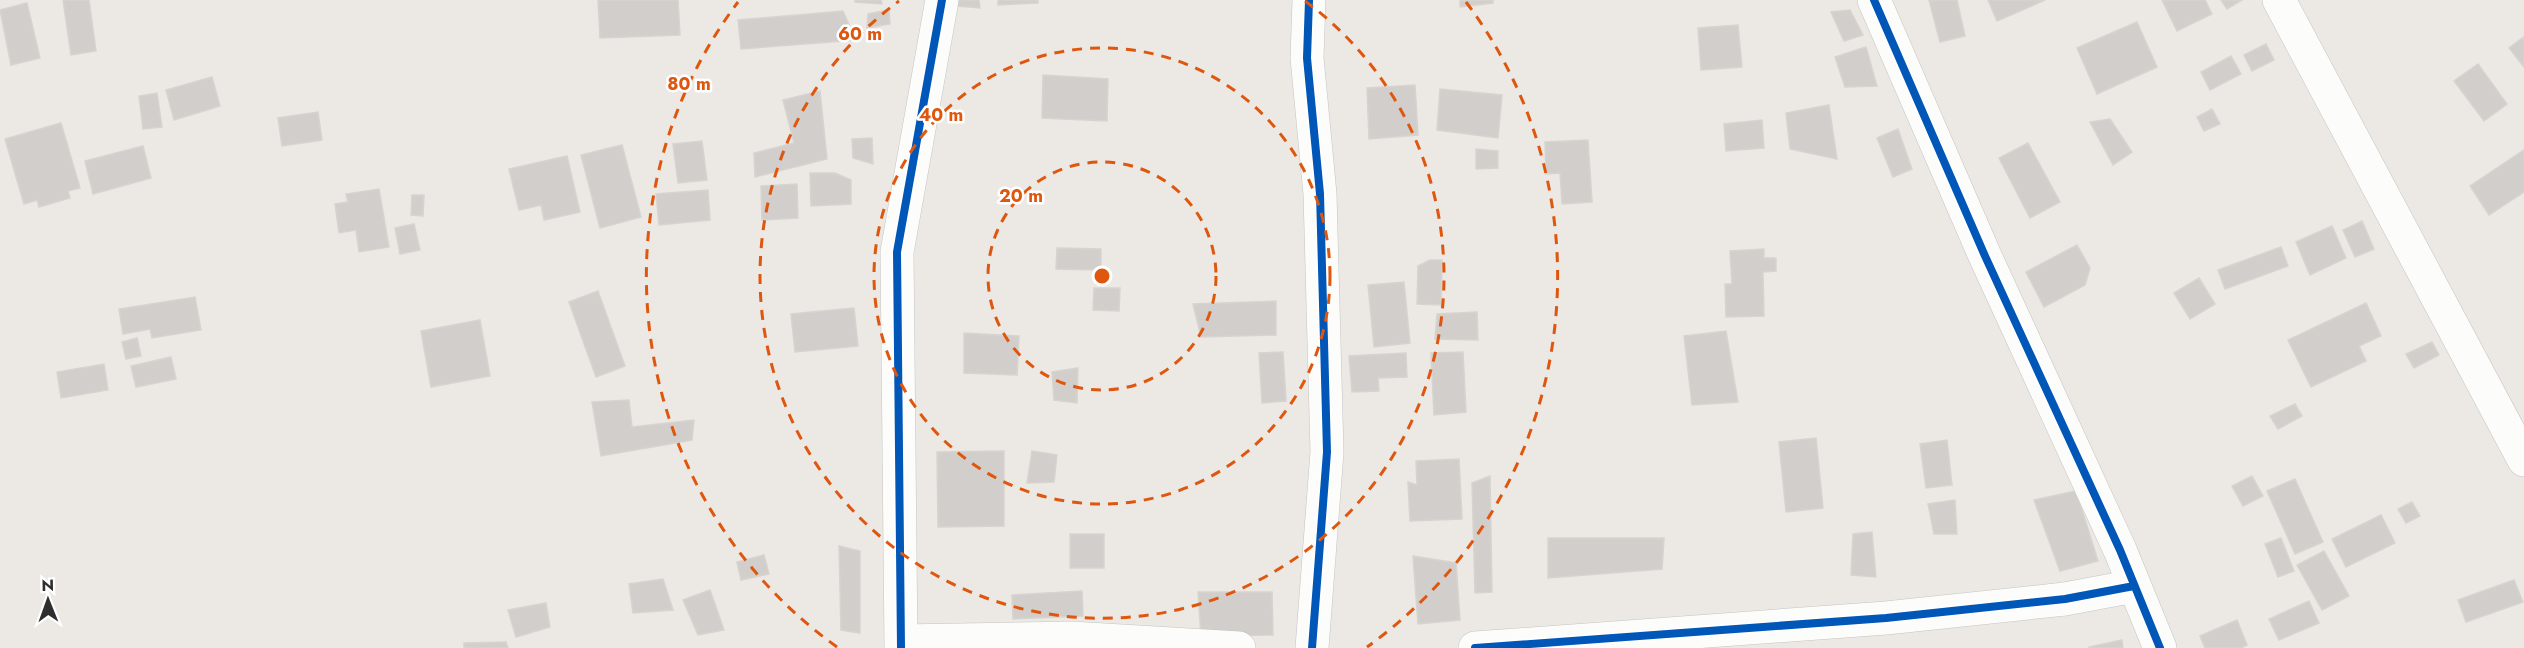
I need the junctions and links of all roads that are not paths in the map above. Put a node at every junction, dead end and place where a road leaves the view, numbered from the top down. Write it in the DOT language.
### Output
graph roads {
  1 [pos="942,0"];
  2 [pos="1309,0"];
  3 [pos="1874,0"];
  4 [pos="2280,0"];
  5 [pos="2524,460"];
  6 [pos="2134,586"];
  7 [pos="901,644"];
  8 [pos="1239,648"];
  9 [pos="1312,648"];
  10 [pos="1475,648"];
  11 [pos="2160,648"];
  1 -- 7 [label="street"];
  2 -- 9 [label="street"];
  3 -- 6 [label="street"];
  4 -- 5 [label="street"];
  6 -- 10 [label="street"];
  6 -- 11 [label="street"];
  7 -- 8 [label="street"];
}
